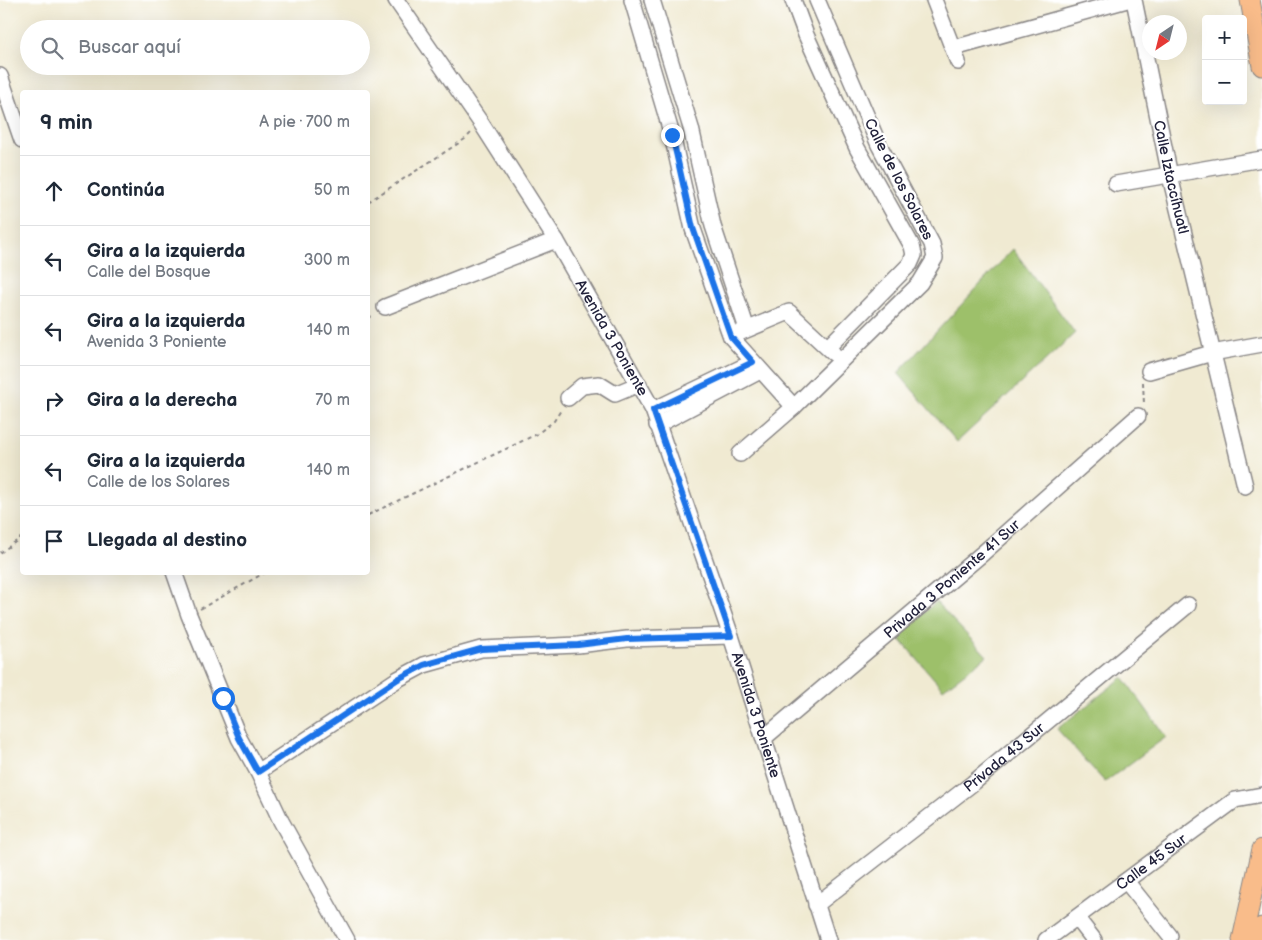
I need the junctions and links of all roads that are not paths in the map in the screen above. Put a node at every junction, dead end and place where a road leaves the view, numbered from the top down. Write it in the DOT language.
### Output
graph roads {
  1 [pos="396,0"];
  2 [pos="632,0"];
  3 [pos="652,0"];
  4 [pos="794,0"];
  5 [pos="817,0"];
  6 [pos="934,0"];
  7 [pos="1127,0"];
  8 [pos="1134,0"];
  9 [pos="1250,0"];
  10 [pos="825,22"];
  11 [pos="806,34"];
  12 [pos="1262,66"];
  13 [pos="0,76"];
  14 [pos="691,128"];
  15 [pos="20,134"];
  16 [pos="672,135"];
  17 [pos="1262,159"];
  18 [pos="1170,176"];
  19 [pos="1116,184"];
  20 [pos="556,240"];
  21 [pos="384,307"];
  22 [pos="746,329"];
  23 [pos="731,337"];
  24 [pos="1262,344"];
  25 [pos="828,347"];
  26 [pos="1212,353"];
  27 [pos="841,361"];
  28 [pos="757,366"];
  29 [pos="1149,371"];
  30 [pos="639,384"];
  31 [pos="568,398"];
  32 [pos="794,407"];
  33 [pos="1138,416"];
  34 [pos="655,418"];
  35 [pos="740,454"];
  36 [pos="1245,486"];
  37 [pos="175,575"];
  38 [pos="1188,605"];
  39 [pos="731,636"];
  40 [pos="764,738"];
  41 [pos="258,772"];
  42 [pos="1262,795"];
  43 [pos="1262,849"];
  44 [pos="1126,881"];
  45 [pos="816,905"];
  46 [pos="1077,918"];
  47 [pos="1262,927"];
  48 [pos="1170,936"];
  49 [pos="347,940"];
  50 [pos="828,940"];
  51 [pos="1046,940"];
  52 [pos="1094,940"];
  53 [pos="1242,940"];
  54 [pos="1260,940"];
  1 -- 20 [label="street, Avenida 3 Poniente"];
  2 -- 16 [label="street"];
  3 -- 14 [label="street"];
  4 -- 11 [label="street, Calle de los Solares"];
  5 -- 10 [label="street, Calle de los Solares"];
  6 -- 7 [label="street"];
  8 -- 18 [label="street, Calle Iztaccíhuatl"];
  9 -- 12 [label="main road"];
  10 -- 11 [label="street"];
  10 -- 27 [label="street, Calle de los Solares"];
  11 -- 25 [label="street, Calle de los Solares"];
  13 -- 15 [label="street"];
  14 -- 16 [label="street"];
  14 -- 22 [label="street"];
  16 -- 23 [label="street"];
  17 -- 18 [label="street"];
  18 -- 19 [label="street"];
  18 -- 26 [label="street, Calle Iztaccíhuatl"];
  20 -- 21 [label="street"];
  20 -- 30 [label="street, Avenida 3 Poniente"];
  22 -- 23 [label="street"];
  22 -- 25 [label="street"];
  23 -- 28 [label="street"];
  24 -- 26 [label="street"];
  25 -- 27 [label="street"];
  26 -- 29 [label="street"];
  26 -- 36 [label="street, Calle Iztaccíhuatl"];
  27 -- 32 [label="street, Calle de los Solares"];
  28 -- 32 [label="street"];
  28 -- 34 [label="street"];
  30 -- 31 [label="street"];
  30 -- 34 [label="street, Avenida 3 Poniente"];
  32 -- 35 [label="street, Calle de los Solares"];
  33 -- 40 [label="street, Privada 3 Poniente 41 Sur"];
  34 -- 39 [label="street, Avenida 3 Poniente"];
  37 -- 41 [label="street"];
  38 -- 45 [label="street, Privada 43 Sur"];
  39 -- 40 [label="street, Avenida 3 Poniente"];
  39 -- 41 [label="street"];
  40 -- 45 [label="street, Avenida 3 Poniente"];
  41 -- 49 [label="street"];
  42 -- 44 [label="street, Calle 45 Sur"];
  43 -- 53 [label="main road"];
  44 -- 46 [label="street, Calle 45 Sur"];
  44 -- 48 [label="street"];
  45 -- 50 [label="street, Avenida 3 Poniente"];
  46 -- 51 [label="street, Calle 45 Sur"];
  46 -- 52 [label="street"];
  47 -- 54 [label="main road"];
}
